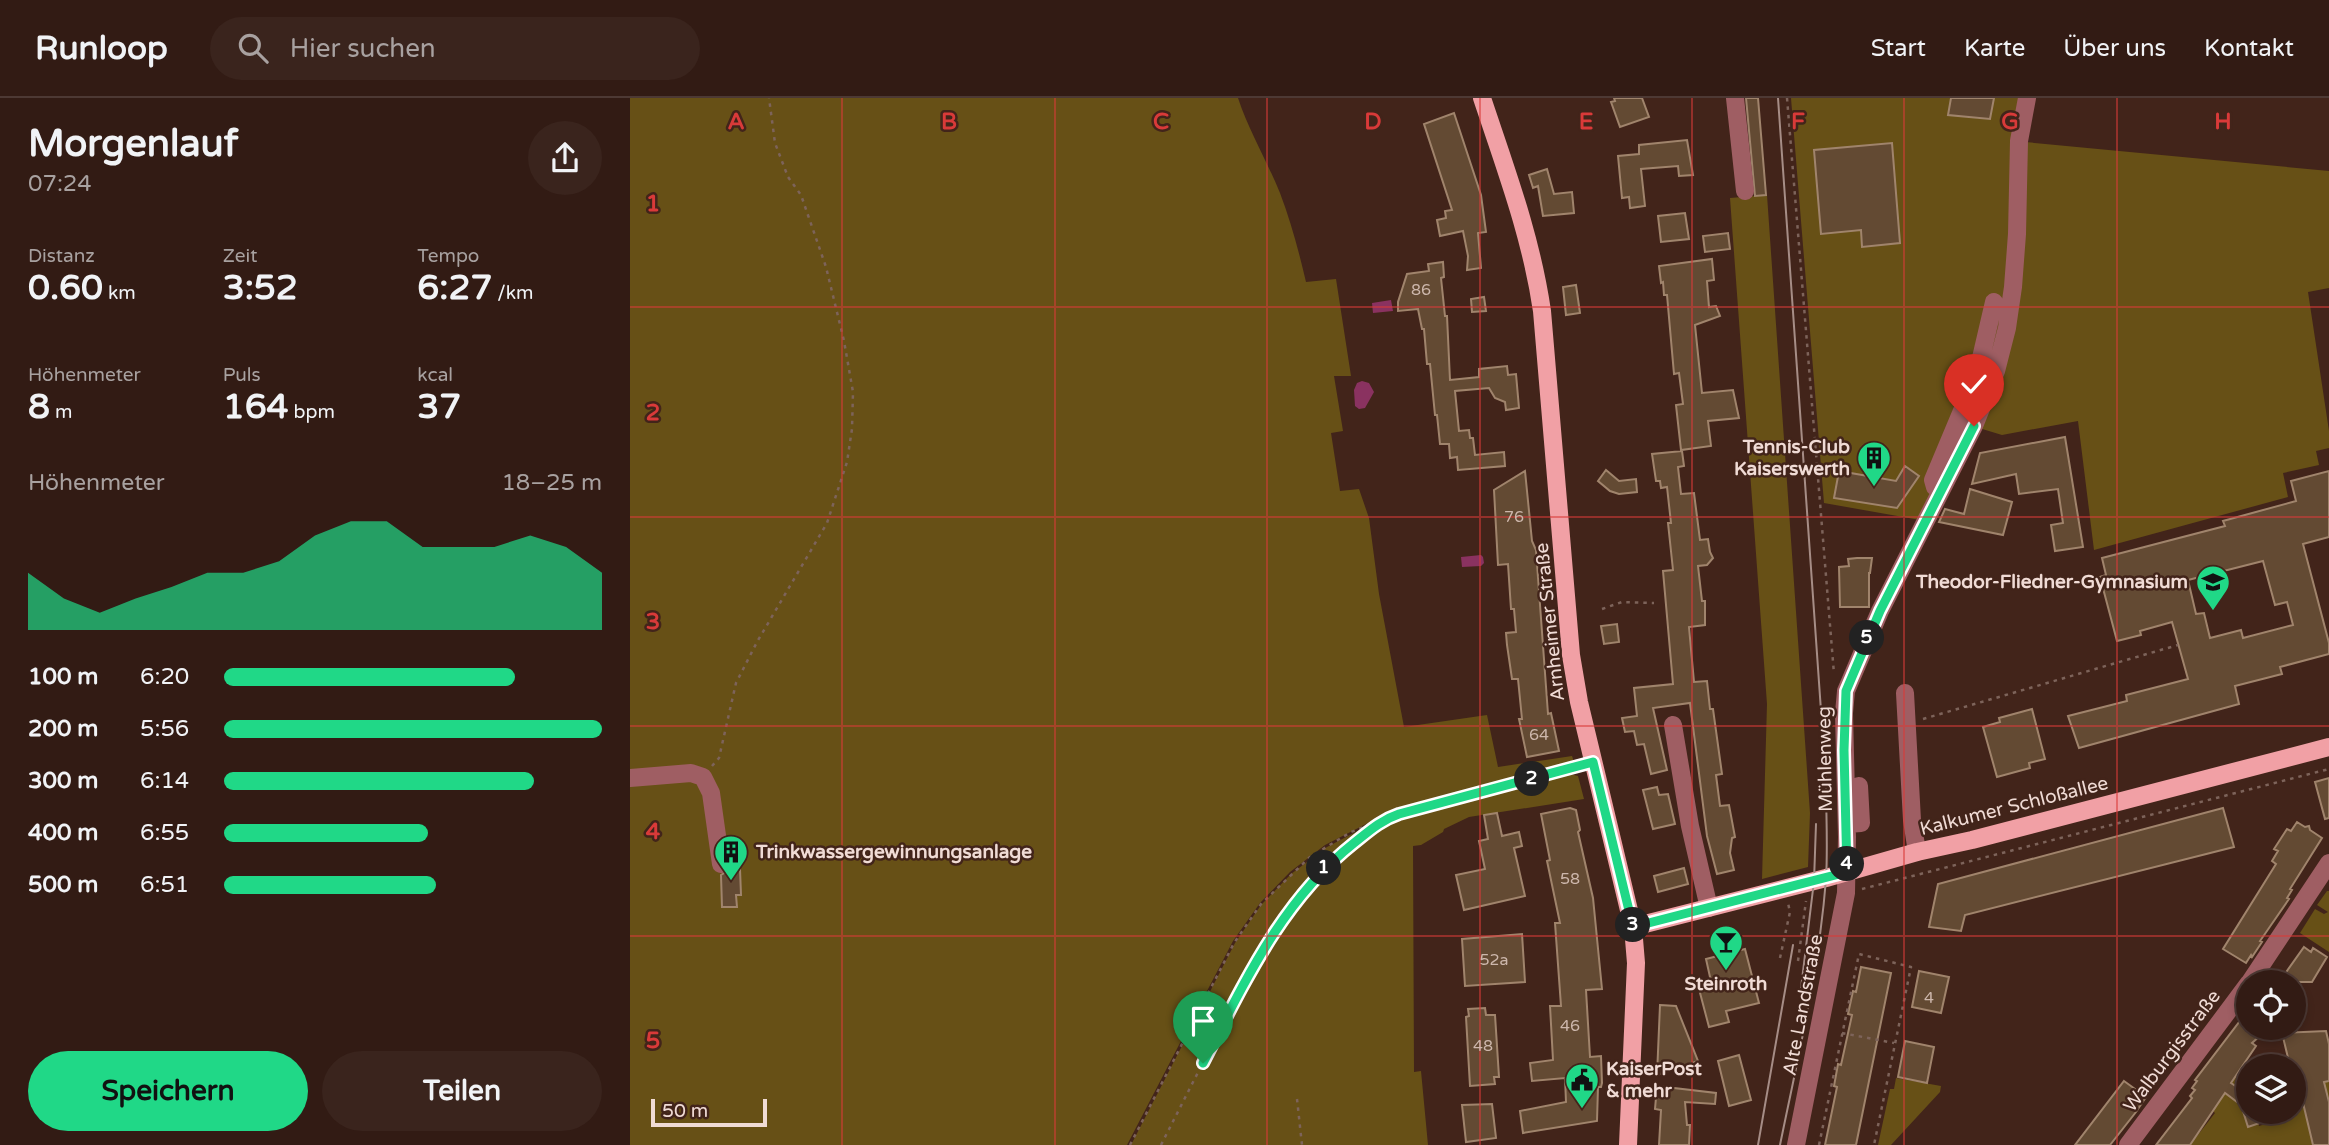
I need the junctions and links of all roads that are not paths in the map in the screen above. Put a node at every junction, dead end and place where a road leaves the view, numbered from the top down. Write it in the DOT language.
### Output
graph roads {
  1 [pos="1482,98"];
  2 [pos="1735,98"];
  3 [pos="2027,98"];
  4 [pos="1745,191"];
  5 [pos="1994,302"];
  6 [pos="1940,492"];
  7 [pos="1905,693"];
  8 [pos="1673,725"];
  9 [pos="2329,747"];
  10 [pos="630,778"];
  11 [pos="1859,786"];
  12 [pos="1847,824"];
  13 [pos="1917,852"];
  14 [pos="2329,863"];
  15 [pos="722,864"];
  16 [pos="1847,872"];
  17 [pos="1709,908"];
  18 [pos="1633,927"];
  19 [pos="2257,970"];
  20 [pos="2236,1000"];
  21 [pos="2134,1143"];
  22 [pos="1628,1145"];
  23 [pos="1796,1145"];
  1 -- 18 [label="main road, Arnheimer Straße"];
  2 -- 4 [label="street"];
  3 -- 6 [label="street"];
  5 -- 6 [label="street"];
  6 -- 12 [label="street, Mühlenweg"];
  7 -- 13 [label="street"];
  8 -- 17 [label="street"];
  9 -- 13 [label="main road, Kalkumer Schloßallee"];
  10 -- 15 [label="street"];
  11 -- 12 [label="street"];
  12 -- 16 [label="street, Mühlenweg"];
  13 -- 16 [label="main road, Kalkumer Schloßallee"];
  14 -- 19 [label="street, Walburgisstraße"];
  16 -- 17 [label="main road, Kalkumer Schloßallee"];
  16 -- 23 [label="street, Alte Landstraße"];
  17 -- 18 [label="main road, Kalkumer Schloßallee"];
  18 -- 22 [label="main road, Arnheimer Straße"];
  20 -- 21 [label="street, Walburgisstraße"];
}
